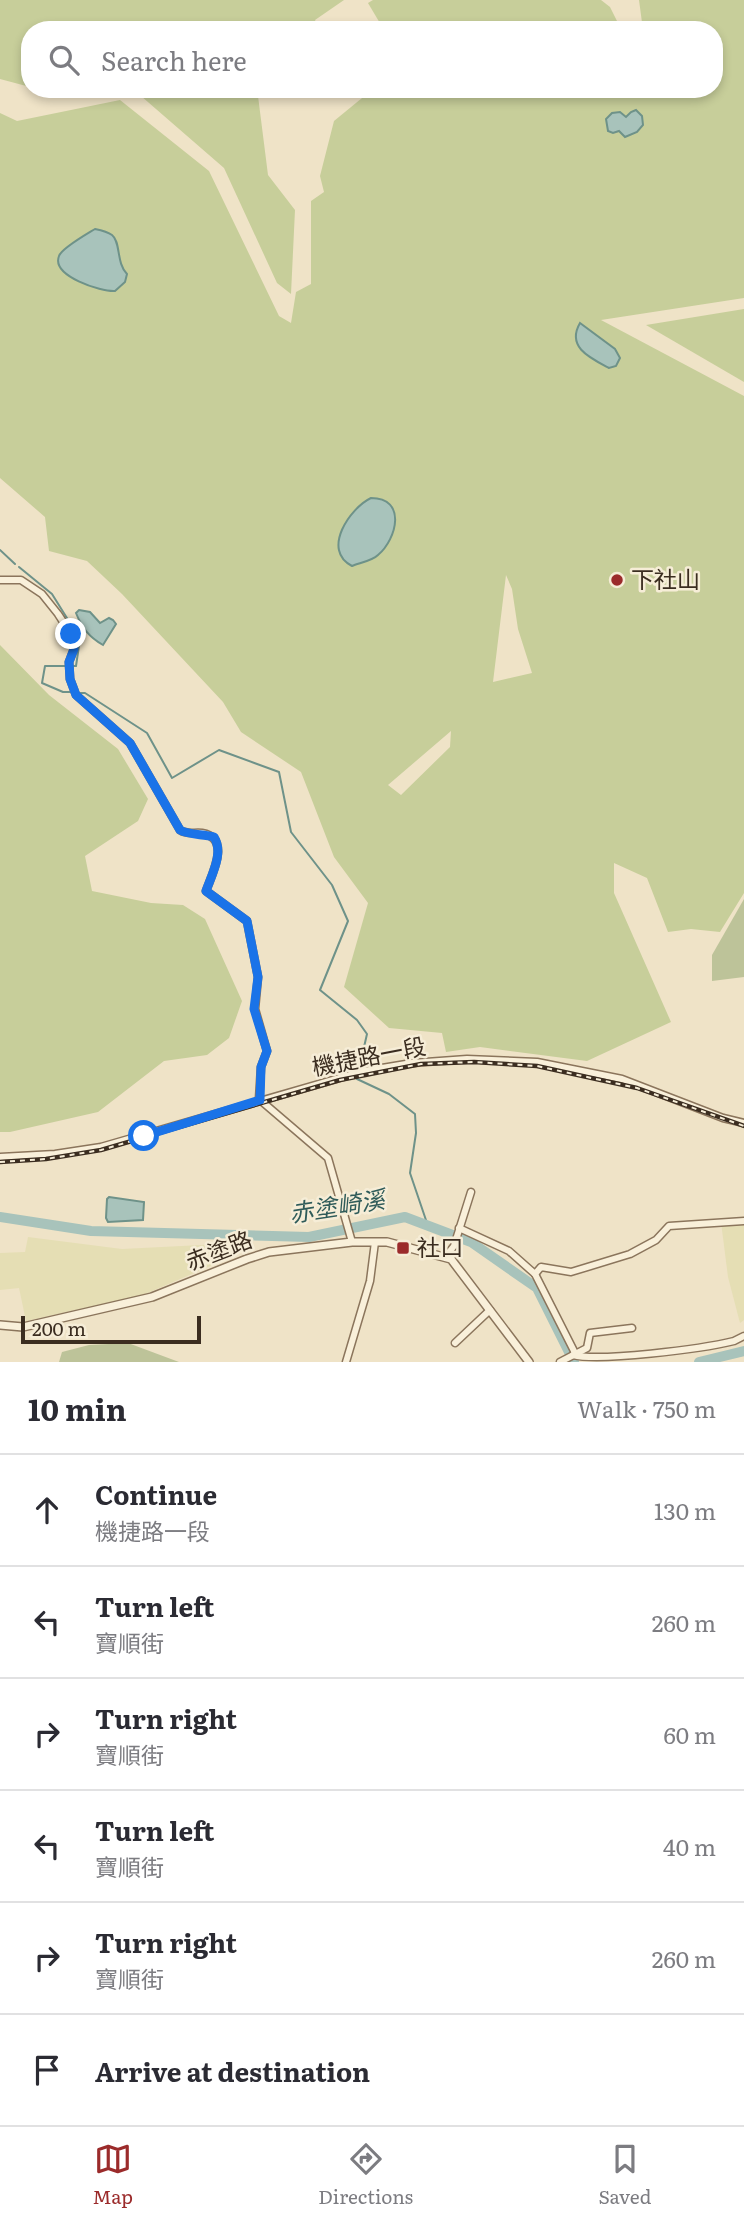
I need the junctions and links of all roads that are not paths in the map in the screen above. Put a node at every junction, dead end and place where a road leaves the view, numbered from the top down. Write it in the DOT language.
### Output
graph roads {
  1 [pos="0,580"];
  2 [pos="260,1100"];
  3 [pos="744,1123"];
  4 [pos="0,1157"];
  5 [pos="471,1192"];
  6 [pos="744,1220"];
  7 [pos="459,1230"];
  8 [pos="351,1239"];
  9 [pos="375,1242"];
  10 [pos="446,1256"];
  11 [pos="535,1274"];
  12 [pos="490,1310"];
  13 [pos="0,1325"];
  14 [pos="632,1328"];
  15 [pos="744,1336"];
  16 [pos="455,1343"];
  17 [pos="574,1354"];
  18 [pos="346,1362"];
  19 [pos="529,1362"];
  20 [pos="560,1362"];
  1 -- 2 [label="street"];
  2 -- 3 [label="street, 機捷路一段"];
  2 -- 4 [label="street, 機捷路一段"];
  2 -- 8 [label="street"];
  5 -- 7 [label="street"];
  6 -- 11 [label="street"];
  7 -- 10 [label="street"];
  7 -- 11 [label="street"];
  8 -- 9 [label="street, 赤塗路"];
  8 -- 13 [label="street, 赤塗路"];
  9 -- 10 [label="street, 赤塗路"];
  9 -- 18 [label="street"];
  10 -- 12 [label="street"];
  11 -- 17 [label="street"];
  12 -- 16 [label="street"];
  12 -- 19 [label="street"];
  14 -- 17 [label="street"];
  15 -- 17 [label="street"];
  17 -- 20 [label="street"];
}
